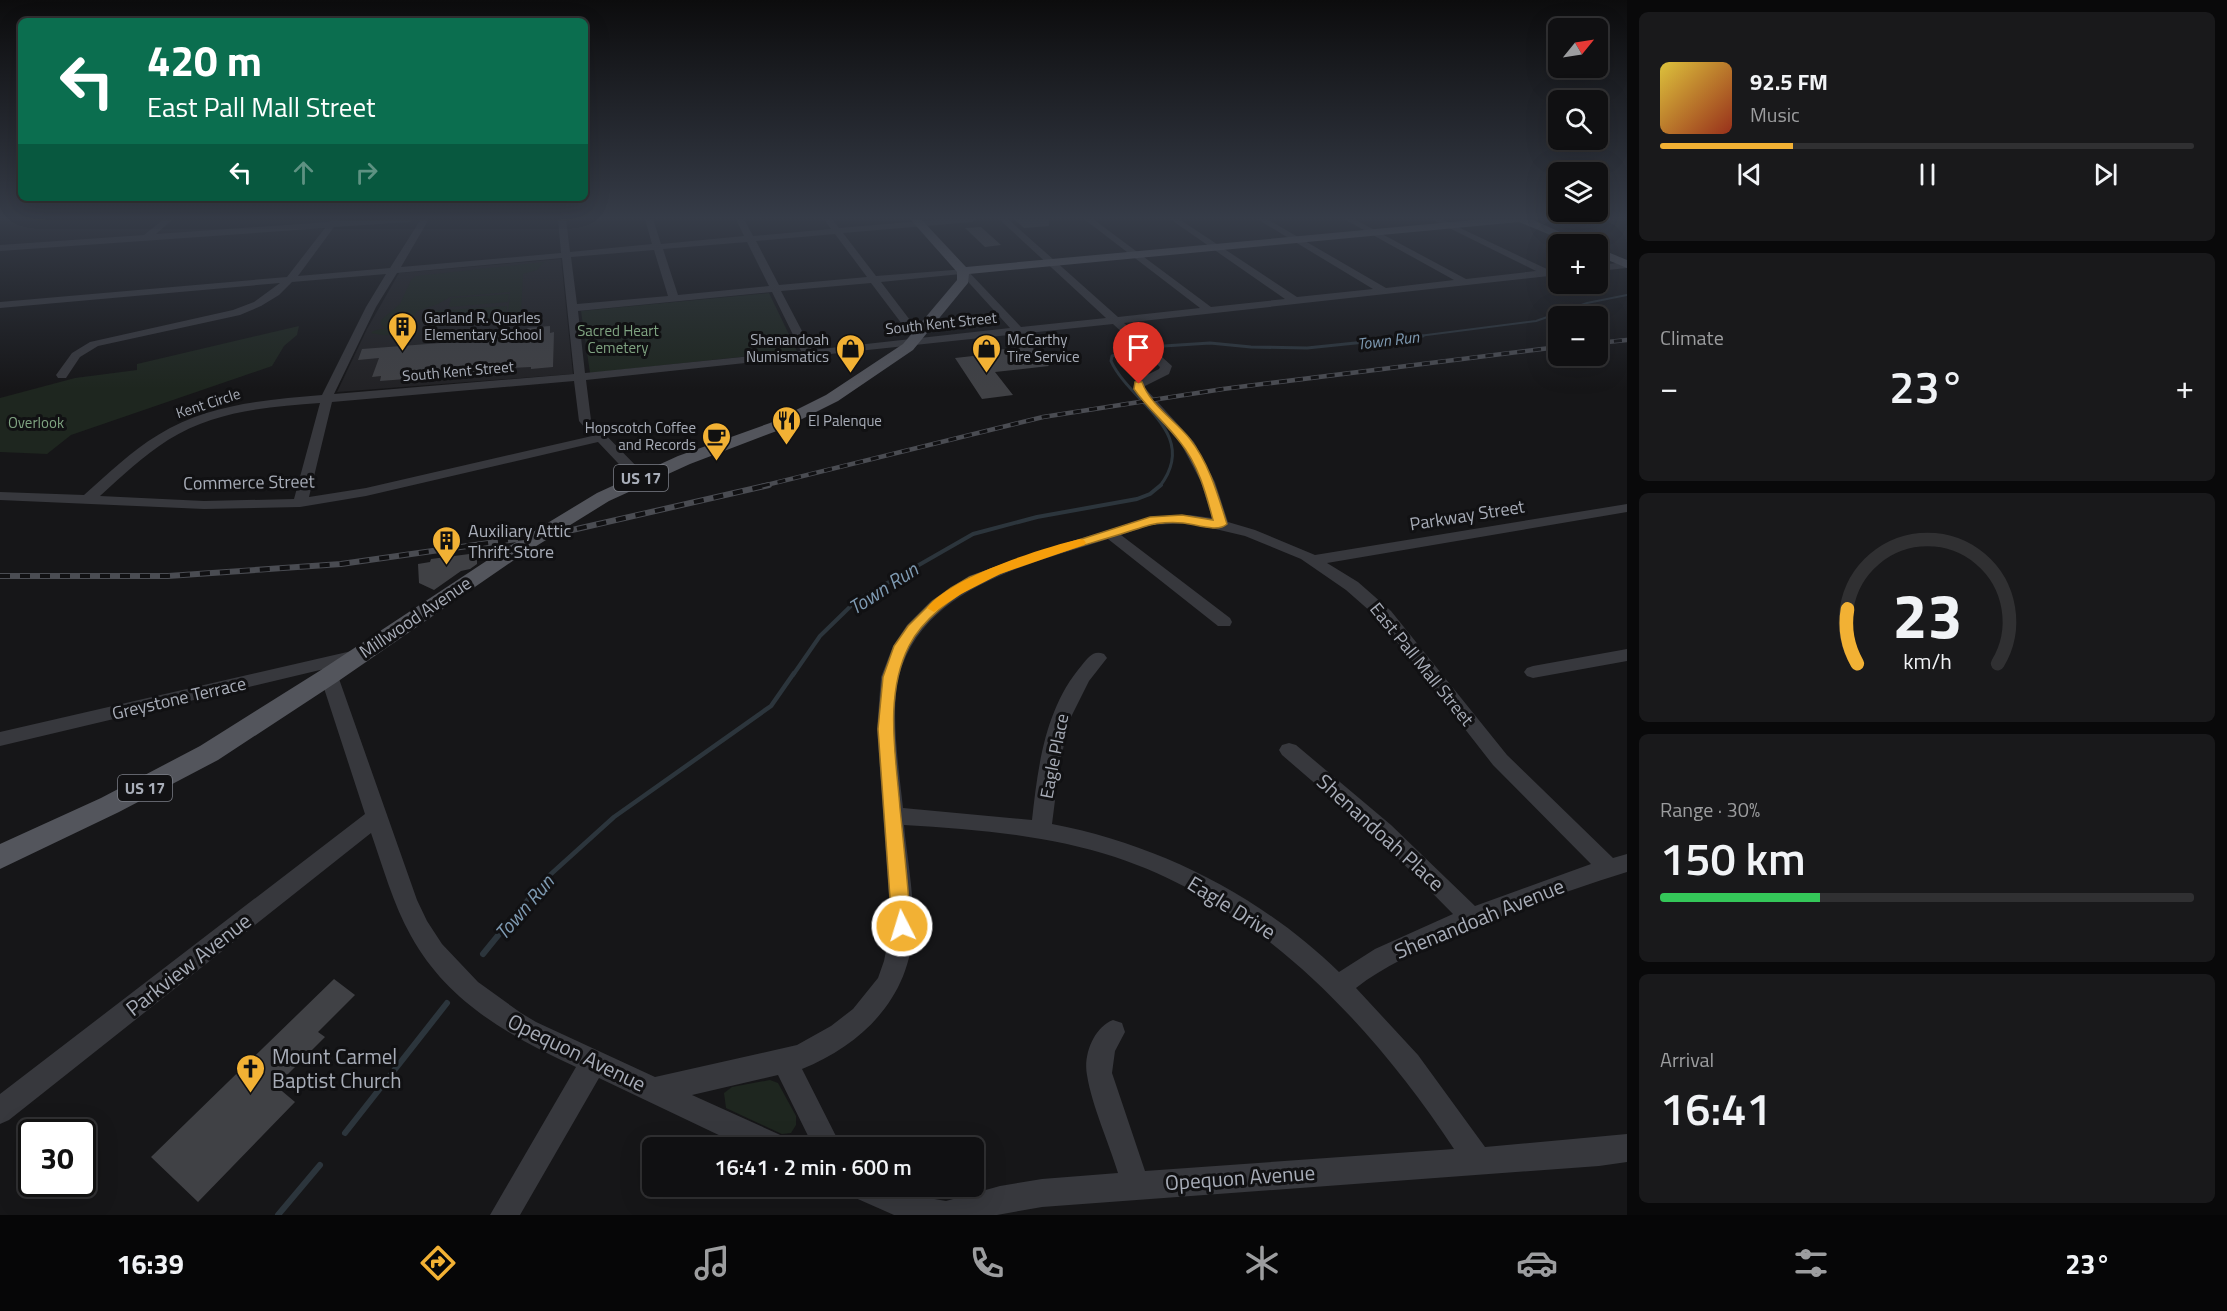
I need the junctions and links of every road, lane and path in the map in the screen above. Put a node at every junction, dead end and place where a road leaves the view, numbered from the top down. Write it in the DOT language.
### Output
graph roads {
  1 [pos="291,276"];
  2 [pos="327,276"];
  3 [pos="391,276"];
  4 [pos="569,276"];
  5 [pos="667,276"];
  6 [pos="768,276"];
  7 [pos="870,276"];
  8 [pos="916,276"];
  9 [pos="963,276"];
  10 [pos="967,276"];
  11 [pos="1065,276"];
  12 [pos="1163,276"];
  13 [pos="1259,276"];
  14 [pos="1358,276"];
  15 [pos="1454,276"];
  16 [pos="1521,276"];
  17 [pos="288,279"];
  18 [pos="873,280"];
  19 [pos="1466,282"];
  20 [pos="775,289"];
  21 [pos="1384,291"];
  22 [pos="674,299"];
  23 [pos="1296,301"];
  24 [pos="0,305"];
  25 [pos="572,308"];
  26 [pos="1209,310"];
  27 [pos="1116,321"];
  28 [pos="1018,331"];
  29 [pos="914,338"];
  30 [pos="808,354"];
  31 [pos="62,375"];
  32 [pos="580,378"];
  33 [pos="326,398"];
  34 [pos="600,438"];
  35 [pos="640,478"];
  36 [pos="0,496"];
  37 [pos="87,500"];
  38 [pos="300,503"];
  39 [pos="1627,508"];
  40 [pos="1221,524"];
  41 [pos="1110,533"];
  42 [pos="1314,560"];
  43 [pos="1224,622"];
  44 [pos="1627,655"];
  45 [pos="357,656"];
  46 [pos="1098,658"];
  47 [pos="1533,672"];
  48 [pos="329,676"];
  49 [pos="0,739"];
  50 [pos="1289,750"];
  51 [pos="892,816"];
  52 [pos="375,818"];
  53 [pos="1041,830"];
  54 [pos="0,857"];
  55 [pos="1618,865"];
  56 [pos="1471,917"];
  57 [pos="1338,988"];
  58 [pos="1113,1032"];
  59 [pos="594,1062"];
  60 [pos="785,1062"];
  61 [pos="656,1090"];
  62 [pos="0,1112"];
  63 [pos="754,1137"];
  64 [pos="824,1137"];
  65 [pos="1627,1148"];
  66 [pos="1478,1161"];
  67 [pos="1136,1185"];
  68 [pos="886,1197"];
  69 [pos="504,1215"];
  1 -- 17 [label="street"];
  2 -- 17 [label="street"];
  3 -- 33 [label="street"];
  4 -- 25 [label="street"];
  5 -- 22 [label="street"];
  6 -- 20 [label="street"];
  7 -- 18 [label="street"];
  8 -- 18 [label="street"];
  9 -- 29 [label="main road, Millwood Avenue / US 17"];
  10 -- 28 [label="street"];
  11 -- 27 [label="street"];
  12 -- 26 [label="street"];
  13 -- 23 [label="street"];
  14 -- 21 [label="street"];
  15 -- 19 [label="street"];
  16 -- 19 [label="street, South Kent Street"];
  17 -- 24 [label="street"];
  17 -- 31 [label="street"];
  18 -- 20 [label="street"];
  18 -- 29 [label="street"];
  19 -- 21 [label="street, South Kent Street"];
  20 -- 22 [label="street"];
  20 -- 30 [label="street"];
  21 -- 23 [label="street, South Kent Street"];
  22 -- 25 [label="street"];
  23 -- 26 [label="street, South Kent Street"];
  25 -- 32 [label="street"];
  26 -- 27 [label="street, South Kent Street"];
  27 -- 28 [label="street, South Kent Street"];
  27 -- 40 [label="street"];
  28 -- 29 [label="street, South Kent Street"];
  29 -- 30 [label="street, South Kent Street"];
  29 -- 35 [label="main road, Millwood Avenue / US 17"];
  30 -- 32 [label="street, South Kent Street"];
  32 -- 33 [label="street, South Kent Street"];
  32 -- 34 [label="street"];
  33 -- 37 [label="street, Kent Circle"];
  33 -- 38 [label="street"];
  34 -- 35 [label="street"];
  34 -- 38 [label="street, Commerce Street"];
  35 -- 45 [label="main road, Millwood Avenue / US 17"];
  36 -- 37 [label="street, Commerce Street"];
  37 -- 38 [label="street, Commerce Street"];
  39 -- 42 [label="street, Parkway Street"];
  40 -- 41 [label="street, East Pall Mall Street"];
  40 -- 42 [label="street, East Pall Mall Street"];
  41 -- 43 [label="street"];
  41 -- 51 [label="street, East Pall Mall Street"];
  42 -- 55 [label="street, East Pall Mall Street"];
  44 -- 47 [label="street"];
  45 -- 48 [label="main road, Millwood Avenue / US 17"];
  45 -- 49 [label="street, Greystone Terrace"];
  46 -- 53 [label="street, Eagle Place"];
  48 -- 52 [label="street, Opequon Avenue"];
  48 -- 54 [label="main road, Millwood Avenue / US 17"];
  50 -- 56 [label="street, Shenandoah Place"];
  51 -- 53 [label="street, Eagle Drive"];
  51 -- 60 [label="street, East Pall Mall Street"];
  52 -- 59 [label="street, Opequon Avenue"];
  52 -- 62 [label="street, Parkview Avenue"];
  53 -- 57 [label="street, Eagle Drive"];
  55 -- 56 [label="street, Shenandoah Avenue"];
  56 -- 57 [label="street, Shenandoah Avenue"];
  57 -- 66 [label="street, Eagle Drive"];
  58 -- 67 [label="street"];
  59 -- 61 [label="street, Opequon Avenue"];
  59 -- 69 [label="street"];
  60 -- 61 [label="street, East Pall Mall Street"];
  60 -- 64 [label="street"];
  61 -- 63 [label="street, Opequon Avenue"];
  65 -- 66 [label="street, Opequon Avenue"];
  66 -- 67 [label="street, Opequon Avenue"];
  67 -- 68 [label="street, Opequon Avenue"];
}
